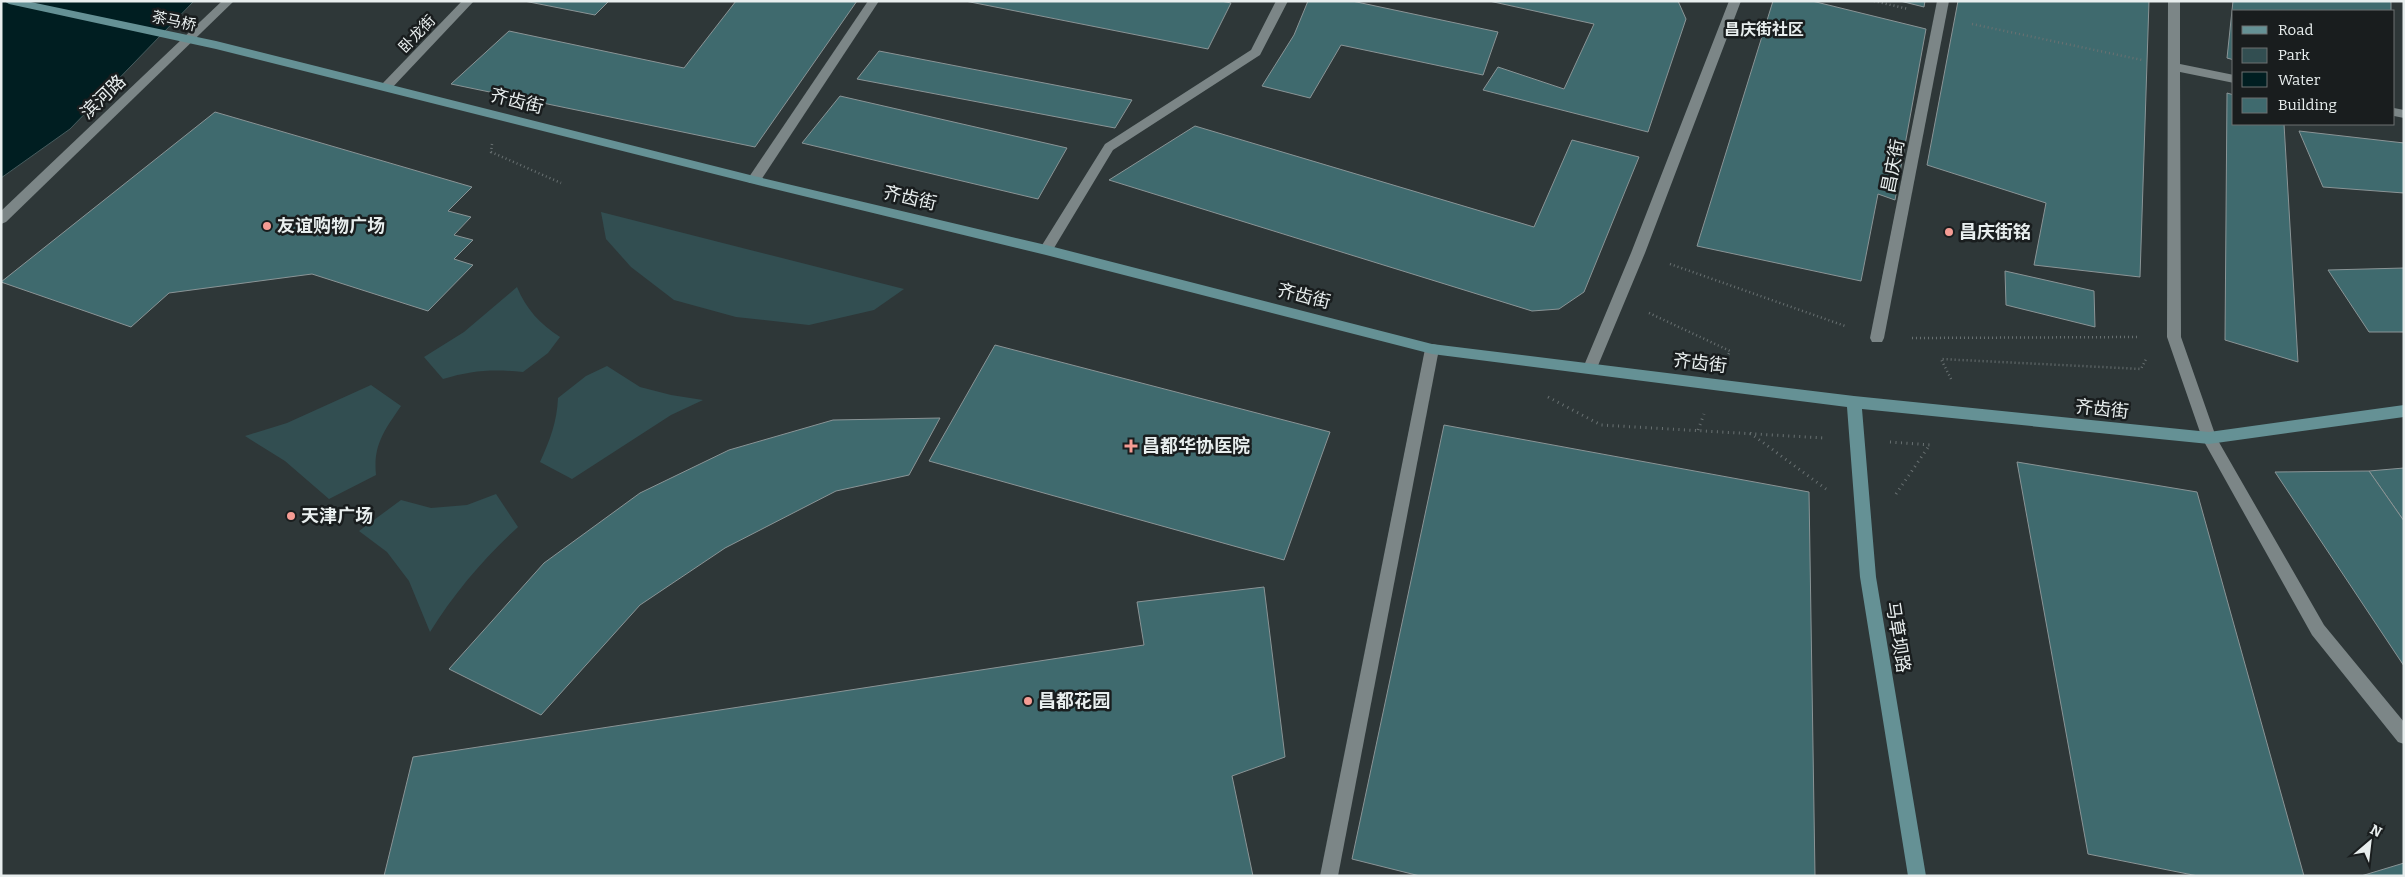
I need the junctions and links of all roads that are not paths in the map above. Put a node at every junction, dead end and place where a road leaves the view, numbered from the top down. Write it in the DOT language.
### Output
graph roads {
  1 [pos="9,1"];
  2 [pos="229,1"];
  3 [pos="469,1"];
  4 [pos="874,1"];
  5 [pos="1282,1"];
  6 [pos="1735,1"];
  7 [pos="1943,1"];
  8 [pos="2174,1"];
  9 [pos="216,45"];
  10 [pos="2174,67"];
  11 [pos="2232,79"];
  12 [pos="386,87"];
  13 [pos="754,180"];
  14 [pos="1,219"];
  15 [pos="1046,250"];
  16 [pos="1877,338"];
  17 [pos="1432,349"];
  18 [pos="1590,368"];
  19 [pos="1854,402"];
  20 [pos="2404,411"];
  21 [pos="2209,438"];
  22 [pos="2404,736"];
  23 [pos="1329,876"];
  24 [pos="1917,876"];
  1 -- 9 [label="main road, 茶马桥"];
  2 -- 14 [label="street, 滨河路"];
  3 -- 12 [label="street, 卧龙街"];
  4 -- 13 [label="street"];
  5 -- 15 [label="street"];
  6 -- 18 [label="street"];
  7 -- 16 [label="street, 昌庆街"];
  8 -- 10 [label="street"];
  9 -- 12 [label="main road, 齐齿街"];
  10 -- 11 [label="street"];
  10 -- 21 [label="street"];
  12 -- 13 [label="main road, 齐齿街"];
  13 -- 15 [label="main road, 齐齿街"];
  15 -- 17 [label="main road, 齐齿街"];
  17 -- 18 [label="main road, 齐齿街"];
  17 -- 23 [label="street"];
  18 -- 19 [label="main road, 齐齿街"];
  19 -- 21 [label="main road, 齐齿街"];
  19 -- 24 [label="main road, 马草坝路"];
  20 -- 21 [label="main road, 齐齿街"];
  21 -- 22 [label="street"];
}
